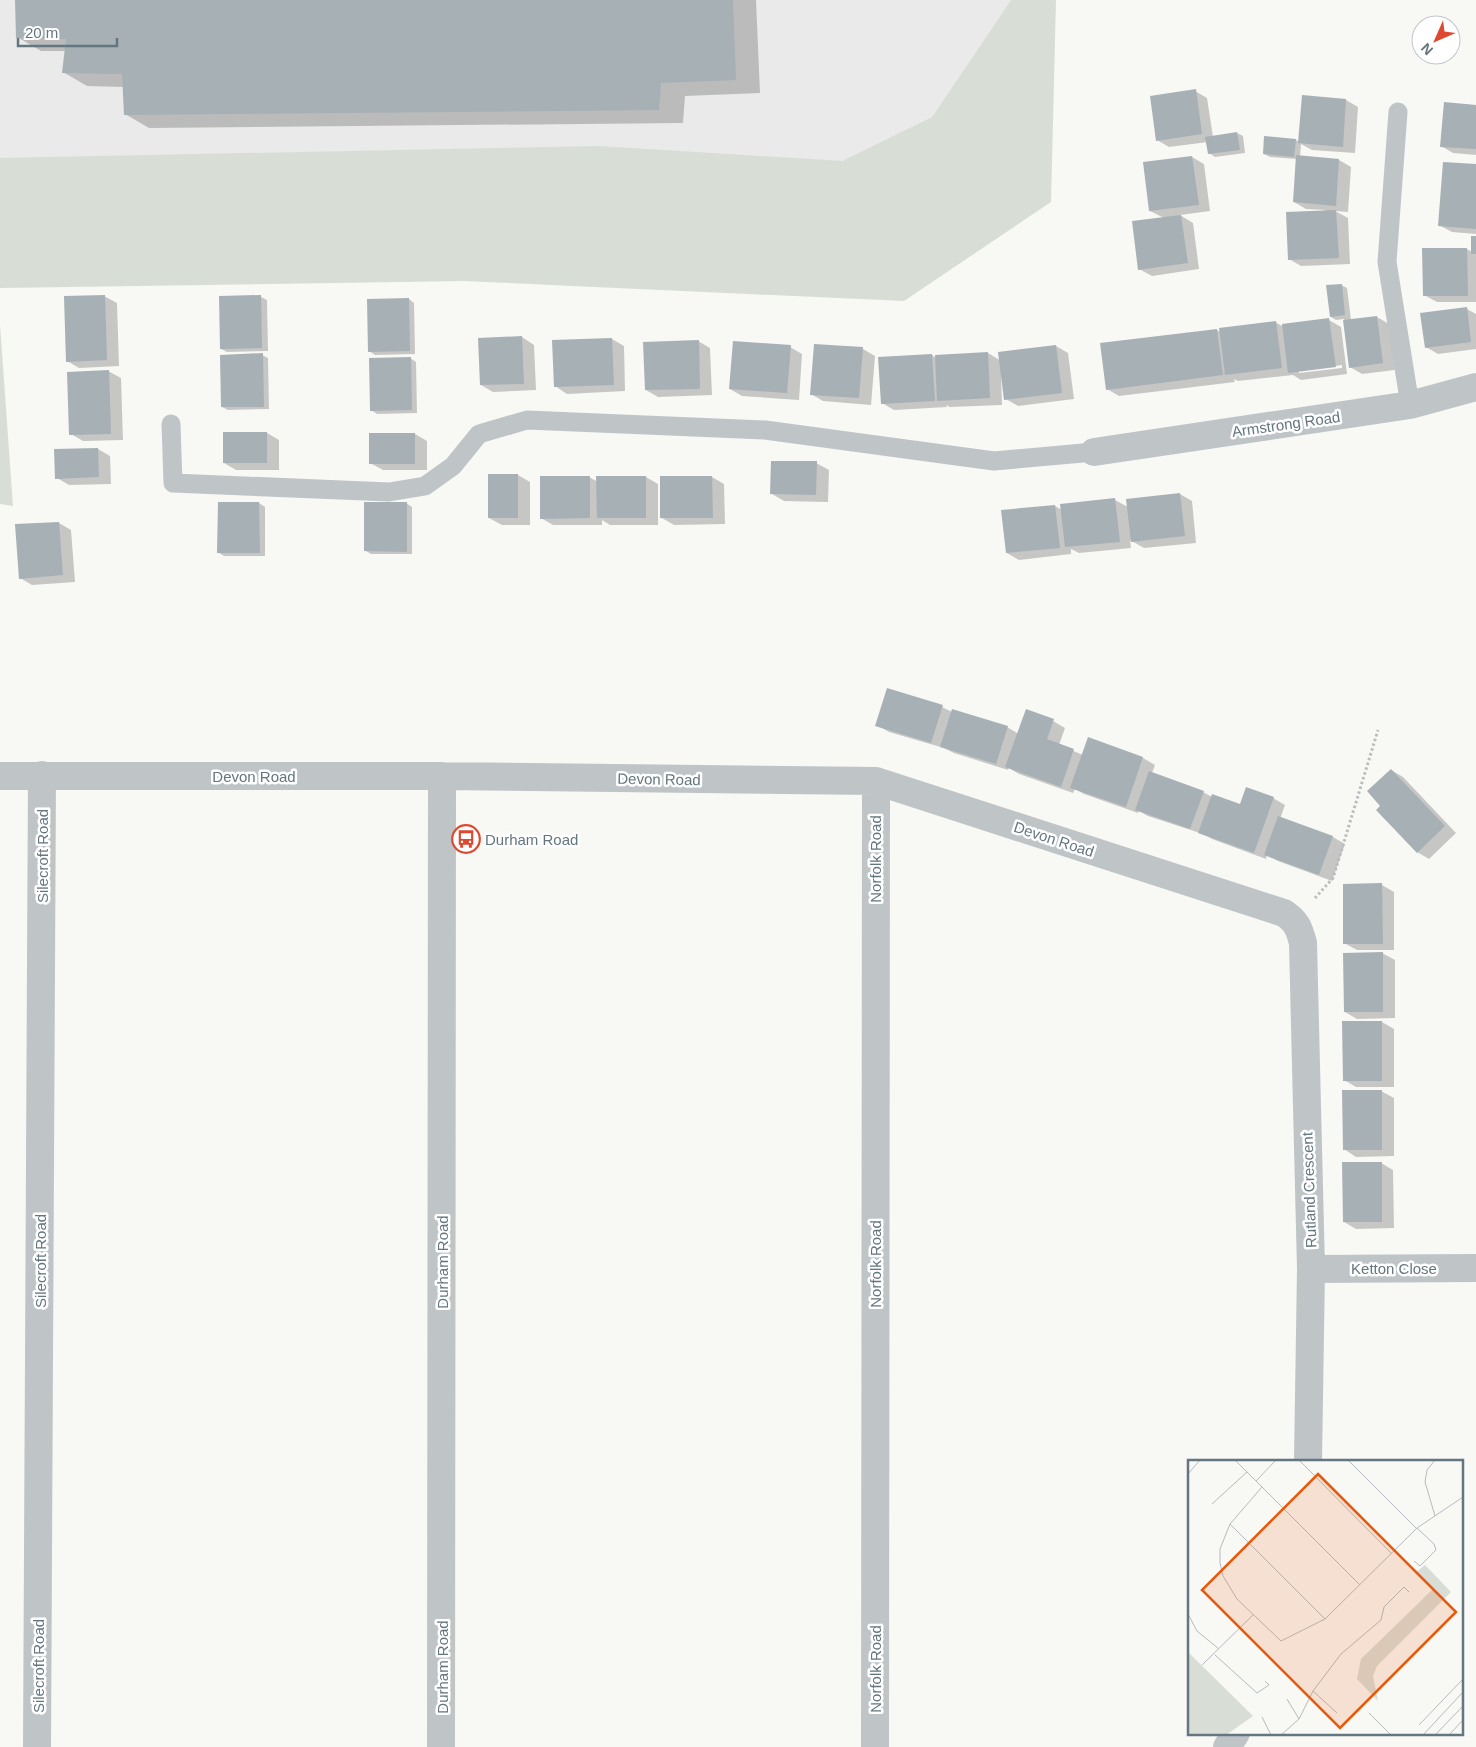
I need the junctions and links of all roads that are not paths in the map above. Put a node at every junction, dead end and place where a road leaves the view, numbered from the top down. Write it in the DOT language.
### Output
graph roads {
  1 [pos="1398,112"];
  2 [pos="1476,387"];
  3 [pos="1410,405"];
  4 [pos="171,424"];
  5 [pos="1094,452"];
  6 [pos="42,775"];
  7 [pos="0,776"];
  8 [pos="442,776"];
  9 [pos="876,781"];
  10 [pos="1294,920"];
  11 [pos="1311,1268"];
  12 [pos="1476,1268"];
  13 [pos="1308,1460"];
  14 [pos="1235,1734"];
  15 [pos="37,1747"];
  16 [pos="442,1747"];
  17 [pos="875,1747"];
  18 [pos="1227,1747"];
  1 -- 3 [label="lane"];
  2 -- 3 [label="street, Armstrong Road"];
  3 -- 5 [label="street, Armstrong Road"];
  4 -- 5 [label="lane"];
  6 -- 7 [label="street, Devon Road"];
  6 -- 8 [label="street, Devon Road"];
  6 -- 15 [label="street, Silecroft Road"];
  8 -- 9 [label="street, Devon Road"];
  8 -- 16 [label="street, Durham Road"];
  9 -- 10 [label="street, Devon Road"];
  9 -- 17 [label="street, Norfolk Road"];
  10 -- 11 [label="street, Rutland Crescent"];
  11 -- 12 [label="street, Ketton Close"];
  11 -- 13 [label="street, Rutland Crescent"];
  14 -- 18 [label="street"];
}
